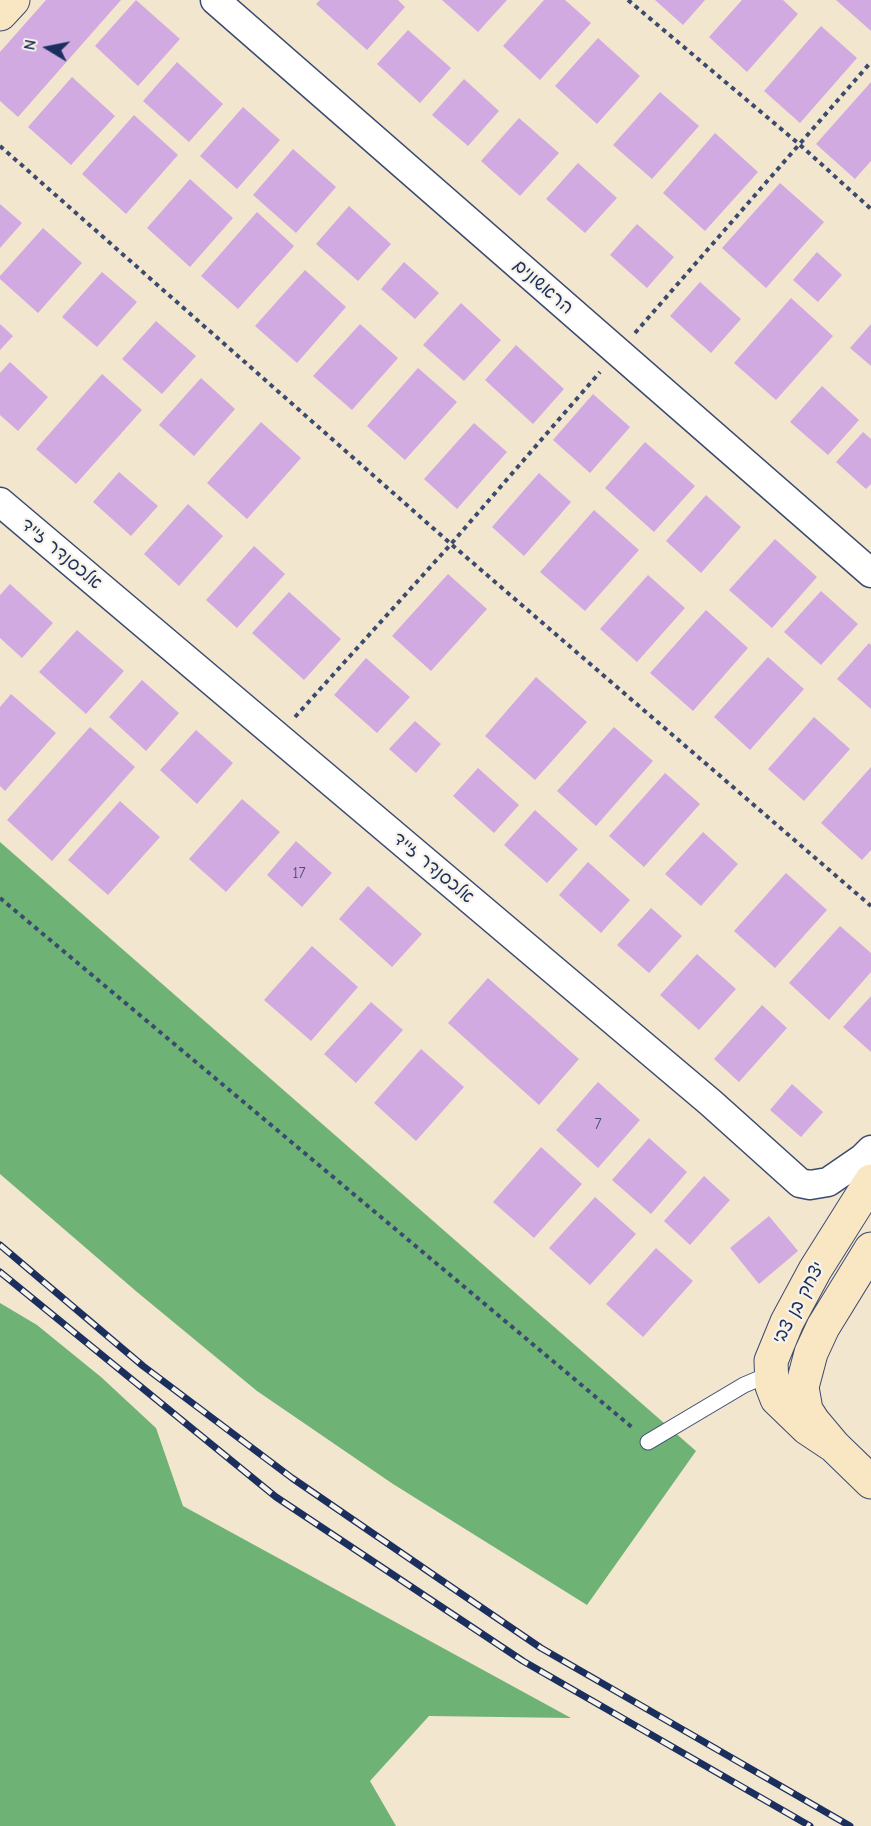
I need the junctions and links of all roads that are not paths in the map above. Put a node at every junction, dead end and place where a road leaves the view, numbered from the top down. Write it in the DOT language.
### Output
graph roads {
  1 [pos="13,0"];
  2 [pos="214,0"];
  3 [pos="0,14"];
  4 [pos="0,502"];
  5 [pos="871,573"];
  6 [pos="871,1150"];
  7 [pos="871,1181"];
  8 [pos="871,1249"];
  9 [pos="770,1374"];
  10 [pos="648,1442"];
  11 [pos="834,1446"];
  12 [pos="871,1482"];
  1 -- 3 [label="street"];
  2 -- 5 [label="street, הראשונים"];
  4 -- 6 [label="street, אלכסנדר זייד"];
  7 -- 9 [label="street, יצחק בן צבי"];
  8 -- 11 [label="street, יצחק בן צבי"];
  9 -- 10 [label="lane"];
  9 -- 11 [label="street, יצחק בן צבי"];
  11 -- 12 [label="street, יצחק בן צבי"];
}
